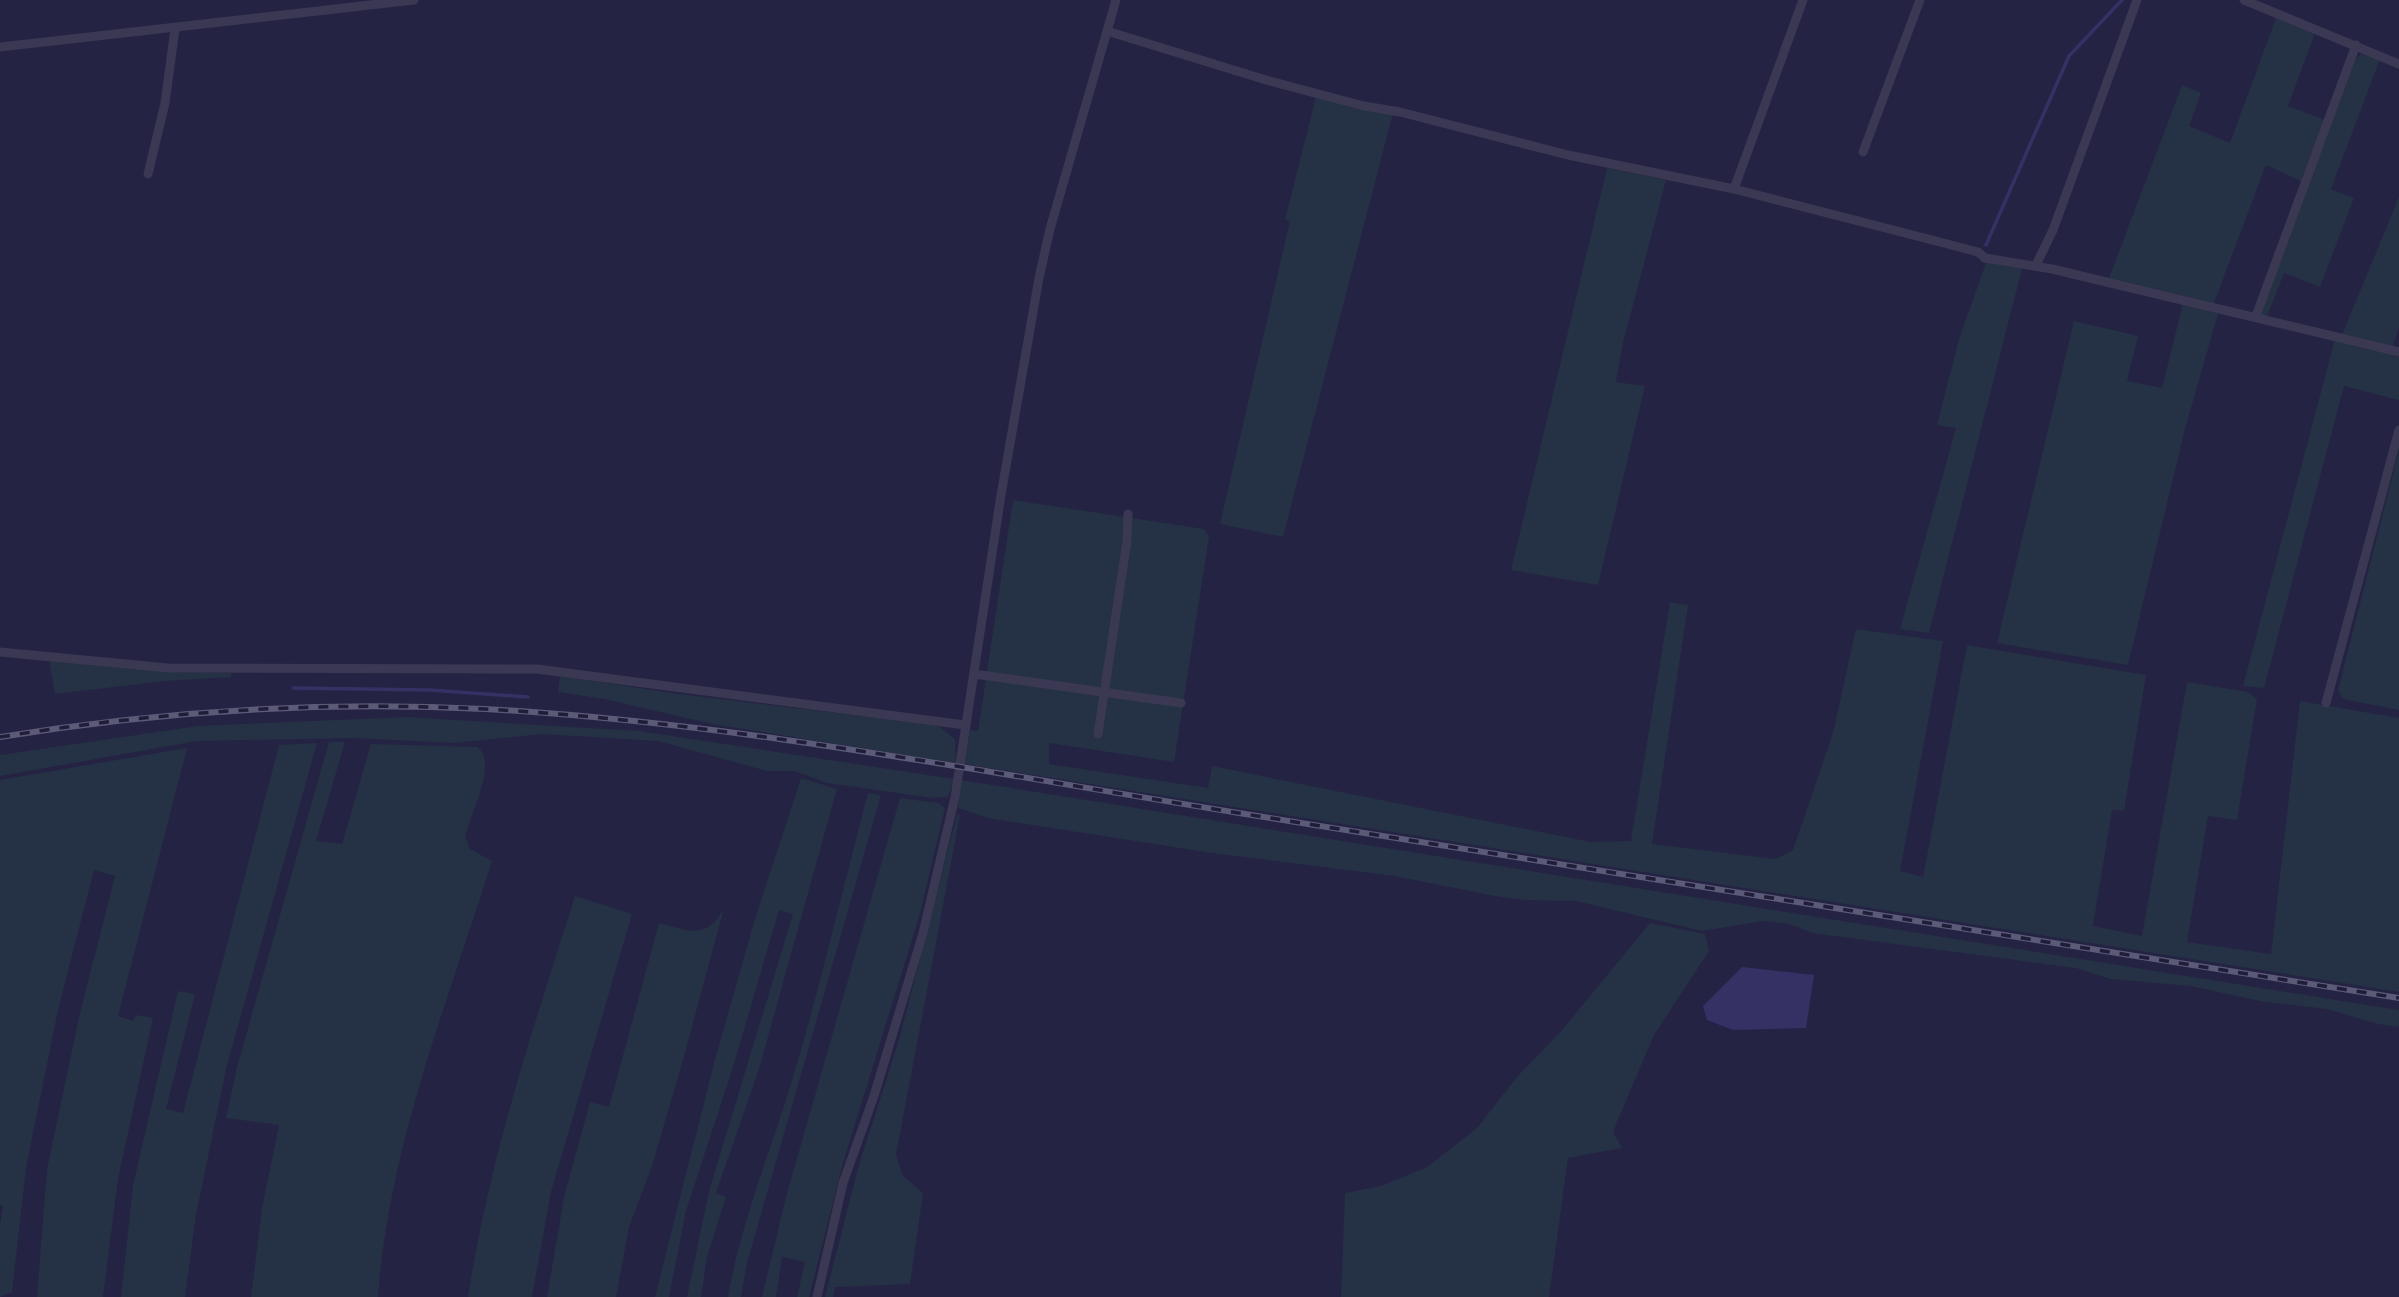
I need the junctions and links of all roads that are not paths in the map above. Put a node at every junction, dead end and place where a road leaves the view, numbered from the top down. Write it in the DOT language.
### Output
graph roads {
  1 [pos="414,0"];
  2 [pos="1116,0"];
  3 [pos="1802,0"];
  4 [pos="1920,0"];
  5 [pos="2137,0"];
  6 [pos="2244,0"];
  7 [pos="175,29"];
  8 [pos="1107,31"];
  9 [pos="2356,45"];
  10 [pos="0,47"];
  11 [pos="2399,64"];
  12 [pos="1863,152"];
  13 [pos="148,174"];
  14 [pos="1734,190"];
  15 [pos="2036,265"];
  16 [pos="2256,316"];
  17 [pos="2399,352"];
  18 [pos="2399,430"];
  19 [pos="1128,514"];
  20 [pos="0,652"];
  21 [pos="974,674"];
  22 [pos="1105,692"];
  23 [pos="1181,703"];
  24 [pos="2326,703"];
  25 [pos="965,726"];
  26 [pos="1098,734"];
  27 [pos="817,1297"];
  1 -- 7 [label="street"];
  2 -- 8 [label="street"];
  3 -- 14 [label="street"];
  4 -- 12 [label="street"];
  5 -- 15 [label="street"];
  6 -- 9 [label="street"];
  7 -- 10 [label="street"];
  7 -- 13 [label="street"];
  8 -- 14 [label="street"];
  8 -- 21 [label="street"];
  9 -- 11 [label="street"];
  9 -- 16 [label="street"];
  14 -- 15 [label="street"];
  15 -- 16 [label="street"];
  16 -- 17 [label="street"];
  18 -- 24 [label="street"];
  19 -- 22 [label="street"];
  20 -- 25 [label="street"];
  21 -- 22 [label="street"];
  21 -- 25 [label="street"];
  22 -- 23 [label="street"];
  22 -- 26 [label="street"];
  25 -- 27 [label="street"];
}
